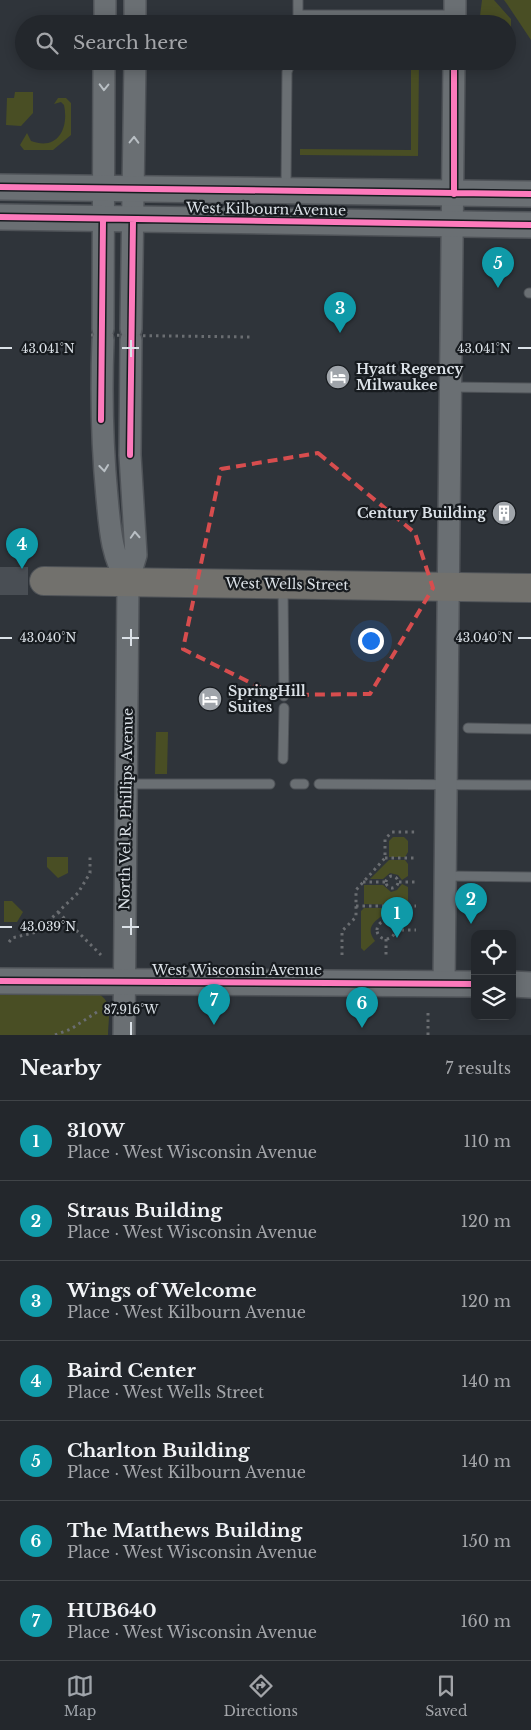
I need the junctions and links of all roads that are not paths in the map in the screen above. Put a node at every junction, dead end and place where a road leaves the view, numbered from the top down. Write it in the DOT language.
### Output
graph roads {
  1 [pos="105,0"];
  2 [pos="136,0"];
  3 [pos="298,0"];
  4 [pos="455,13"];
  5 [pos="105,15"];
  6 [pos="135,15"];
  7 [pos="298,15"];
  8 [pos="403,15"];
  9 [pos="104,70"];
  10 [pos="135,70"];
  11 [pos="288,70"];
  12 [pos="454,70"];
  13 [pos="0,187"];
  14 [pos="103,189"];
  15 [pos="134,189"];
  16 [pos="286,191"];
  17 [pos="454,194"];
  18 [pos="531,194"];
  19 [pos="0,217"];
  20 [pos="103,219"];
  21 [pos="133,219"];
  22 [pos="453,224"];
  23 [pos="531,225"];
  24 [pos="451,388"];
  25 [pos="531,388"];
  26 [pos="44,581"];
  27 [pos="128,582"];
  28 [pos="283,584"];
  29 [pos="449,586"];
  30 [pos="531,588"];
  31 [pos="284,696"];
  32 [pos="284,708"];
  33 [pos="468,728"];
  34 [pos="531,729"];
  35 [pos="283,759"];
  36 [pos="126,784"];
  37 [pos="270,784"];
  38 [pos="319,784"];
  39 [pos="446,784"];
  40 [pos="531,785"];
  41 [pos="445,876"];
  42 [pos="531,877"];
  43 [pos="0,981"];
  44 [pos="124,982"];
  45 [pos="444,984"];
  46 [pos="471,984"];
  47 [pos="516,984"];
  48 [pos="531,985"];
  49 [pos="124,1035"];
  1 -- 5 [label="street"];
  2 -- 6 [label="street"];
  3 -- 7 [label="lane"];
  4 -- 8 [label="lane"];
  9 -- 14 [label="street, North Vel R. Phillips Avenue, one-way"];
  15 -- 10 [label="street, North Vel R. Phillips Avenue, one-way"];
  11 -- 16 [label="lane"];
  12 -- 17 [label="street"];
  13 -- 14 [label="main road, West Kilbourn Avenue"];
  14 -- 15 [label="main road, West Kilbourn Avenue"];
  14 -- 20 [label="street, North Vel R. Phillips Avenue"];
  15 -- 16 [label="main road, West Kilbourn Avenue"];
  15 -- 21 [label="street, North Vel R. Phillips Avenue"];
  16 -- 17 [label="main road, West Kilbourn Avenue"];
  17 -- 18 [label="main road, West Kilbourn Avenue"];
  17 -- 22 [label="street"];
  19 -- 20 [label="main road, West Kilbourn Avenue"];
  20 -- 21 [label="main road, West Kilbourn Avenue"];
  20 -- 27 [label="street, North Vel R. Phillips Avenue, one-way"];
  21 -- 22 [label="main road, West Kilbourn Avenue"];
  27 -- 21 [label="street, North Vel R. Phillips Avenue, one-way"];
  22 -- 23 [label="main road, West Kilbourn Avenue"];
  22 -- 24 [label="street"];
  24 -- 25 [label="lane"];
  24 -- 29 [label="street"];
  26 -- 27 [label="main road, West Wells Street"];
  27 -- 28 [label="main road, West Wells Street"];
  27 -- 36 [label="street, North Vel R. Phillips Avenue"];
  28 -- 29 [label="main road, West Wells Street"];
  28 -- 31 [label="lane"];
  29 -- 30 [label="main road, West Wells Street"];
  29 -- 39 [label="street"];
  32 -- 35 [label="lane"];
  33 -- 34 [label="lane"];
  36 -- 37 [label="lane"];
  36 -- 44 [label="street, North Vel R. Phillips Avenue"];
  38 -- 39 [label="lane"];
  39 -- 40 [label="lane"];
  39 -- 41 [label="street"];
  41 -- 42 [label="lane"];
  41 -- 45 [label="street"];
  43 -- 44 [label="main road, West Wisconsin Avenue"];
  44 -- 45 [label="main road, West Wisconsin Avenue"];
  44 -- 49 [label="street, North Vel R. Phillips Avenue"];
  45 -- 46 [label="main road, West Wisconsin Avenue"];
  47 -- 48 [label="main road"];
}
